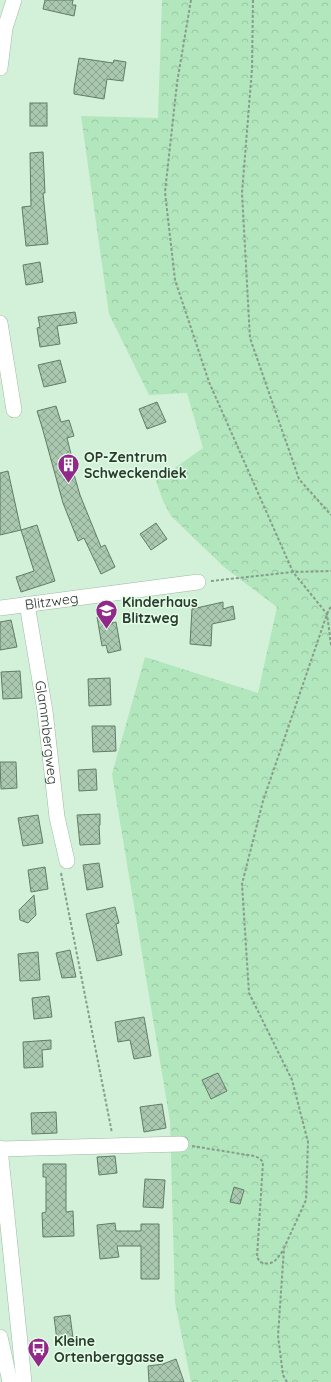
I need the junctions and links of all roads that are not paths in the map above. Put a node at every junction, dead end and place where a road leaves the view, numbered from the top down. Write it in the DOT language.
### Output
graph roads {
  1 [pos="14,0"];
  2 [pos="0,68"];
  3 [pos="0,324"];
  4 [pos="14,410"];
  5 [pos="198,582"];
  6 [pos="27,604"];
  7 [pos="0,608"];
  8 [pos="63,866"];
  9 [pos="181,1144"];
  10 [pos="0,1148"];
  11 [pos="0,1337"];
  12 [pos="10,1382"];
  13 [pos="24,1382"];
  1 -- 2 [label="street"];
  3 -- 4 [label="street"];
  5 -- 6 [label="street, Blitzweg"];
  6 -- 7 [label="street, Blitzweg"];
  6 -- 8 [label="street, Glammbergweg"];
  9 -- 10 [label="street"];
  10 -- 13 [label="street"];
  11 -- 12 [label="street"];
}
